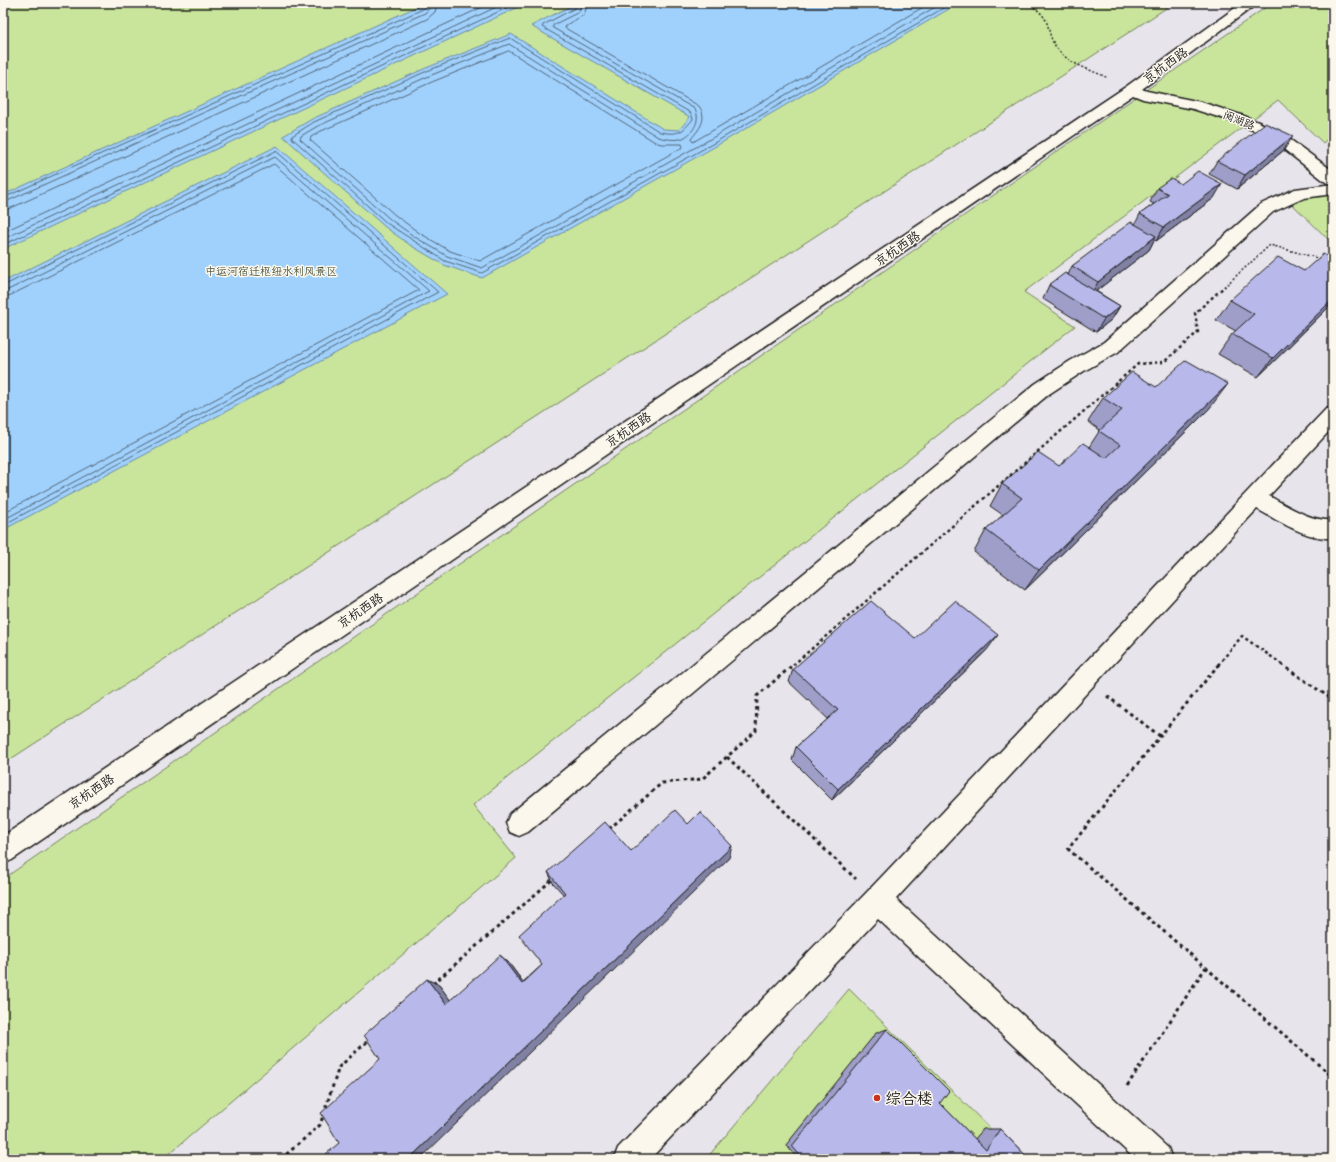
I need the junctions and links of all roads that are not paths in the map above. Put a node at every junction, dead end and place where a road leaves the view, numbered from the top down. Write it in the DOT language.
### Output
graph roads {
  1 [pos="1250,3"];
  2 [pos="1132,89"];
  3 [pos="1333,179"];
  4 [pos="1333,189"];
  5 [pos="1333,414"];
  6 [pos="1254,498"];
  7 [pos="1333,529"];
  8 [pos="520,824"];
  9 [pos="3,851"];
  10 [pos="877,900"];
  11 [pos="629,1159"];
  12 [pos="1157,1159"];
  1 -- 2 [label="street, 京杭西路"];
  2 -- 3 [label="street, 阅湖路"];
  2 -- 9 [label="street, 京杭西路"];
  4 -- 8 [label="street"];
  5 -- 6 [label="street"];
  6 -- 7 [label="street"];
  6 -- 10 [label="street"];
  10 -- 11 [label="street"];
  10 -- 12 [label="street"];
}
